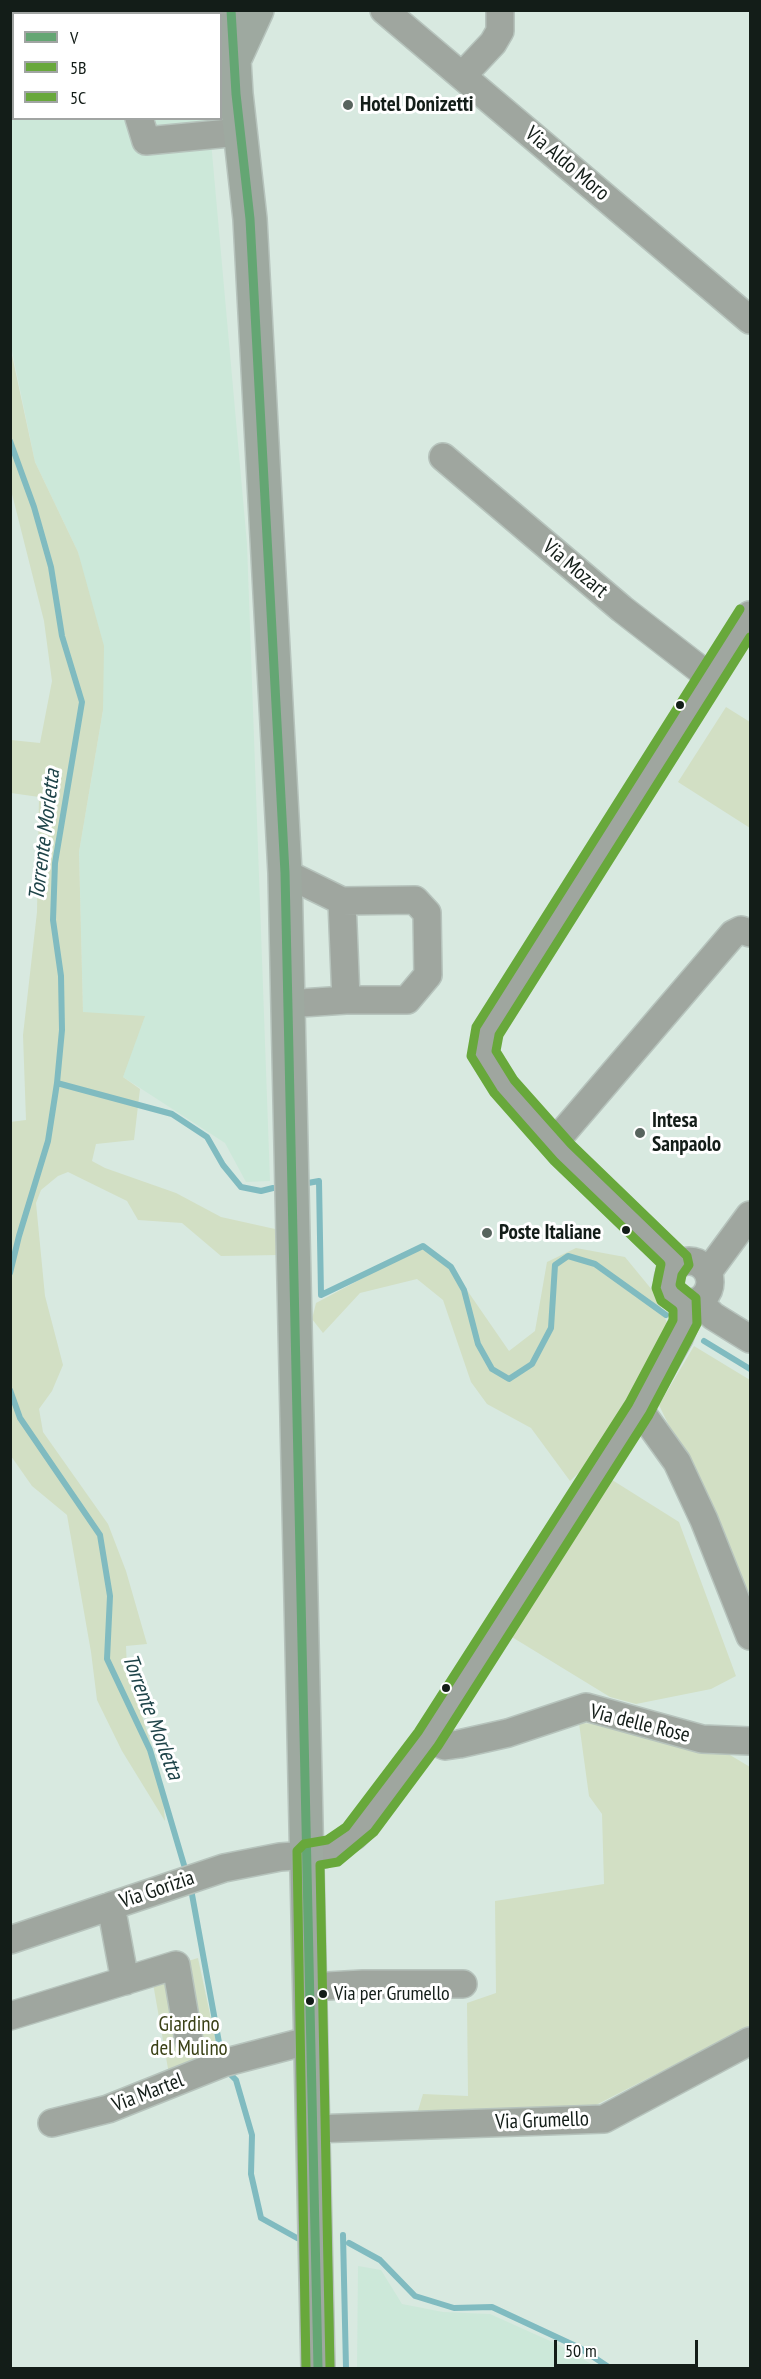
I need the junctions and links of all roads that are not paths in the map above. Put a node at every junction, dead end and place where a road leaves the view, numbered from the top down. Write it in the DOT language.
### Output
graph roads {
  1 [pos="231,10"];
  2 [pos="257,10"];
  3 [pos="384,10"];
  4 [pos="500,10"];
  5 [pos="234,60"];
  6 [pos="462,76"];
  7 [pos="140,120"];
  8 [pos="240,132"];
  9 [pos="750,320"];
  10 [pos="443,457"];
  11 [pos="750,615"];
  12 [pos="711,678"];
  13 [pos="285,873"];
  14 [pos="342,901"];
  15 [pos="750,933"];
  16 [pos="346,1000"];
  17 [pos="286,1004"];
  18 [pos="554,1143"];
  19 [pos="750,1215"];
  20 [pos="677,1263"];
  21 [pos="708,1272"];
  22 [pos="692,1302"];
  23 [pos="750,1339"];
  24 [pos="639,1409"];
  25 [pos="750,1636"];
  26 [pos="428,1739"];
  27 [pos="750,1741"];
  28 [pos="308,1855"];
  29 [pos="111,1905"];
  30 [pos="10,1940"];
  31 [pos="124,1981"];
  32 [pos="463,1984"];
  33 [pos="310,1988"];
  34 [pos="10,2016"];
  35 [pos="311,2040"];
  36 [pos="189,2041"];
  37 [pos="750,2041"];
  38 [pos="52,2123"];
  39 [pos="313,2129"];
  40 [pos="318,2368"];
  1 -- 5 [label="main road"];
  2 -- 5 [label="main road"];
  3 -- 6 [label="street, Via Aldo Moro"];
  4 -- 6 [label="street"];
  5 -- 8 [label="main road"];
  6 -- 9 [label="street, Via Aldo Moro"];
  7 -- 8 [label="street"];
  8 -- 13 [label="main road"];
  10 -- 12 [label="street, Via Mozart"];
  11 -- 12 [label="street"];
  12 -- 18 [label="street"];
  13 -- 14 [label="street"];
  13 -- 17 [label="main road"];
  14 -- 16 [label="street"];
  14 -- 16 [label="street"];
  15 -- 18 [label="street"];
  16 -- 17 [label="street"];
  17 -- 28 [label="main road"];
  18 -- 20 [label="street"];
  19 -- 21 [label="street"];
  20 -- 21 [label="street"];
  20 -- 22 [label="street"];
  21 -- 22 [label="street"];
  22 -- 23 [label="street"];
  22 -- 24 [label="street, Via Gorizia"];
  24 -- 25 [label="street"];
  24 -- 26 [label="street, Via Gorizia"];
  26 -- 27 [label="street, Via delle Rose"];
  26 -- 28 [label="street, Via Gorizia"];
  28 -- 29 [label="street, Via Gorizia"];
  28 -- 33 [label="main road"];
  29 -- 30 [label="street, Via Gorizia"];
  29 -- 31 [label="street"];
  31 -- 34 [label="street"];
  31 -- 36 [label="street"];
  32 -- 33 [label="street"];
  33 -- 35 [label="main road"];
  35 -- 38 [label="street, Via Martel"];
  35 -- 39 [label="main road"];
  37 -- 39 [label="street, Via Grumello"];
  39 -- 40 [label="main road"];
}
